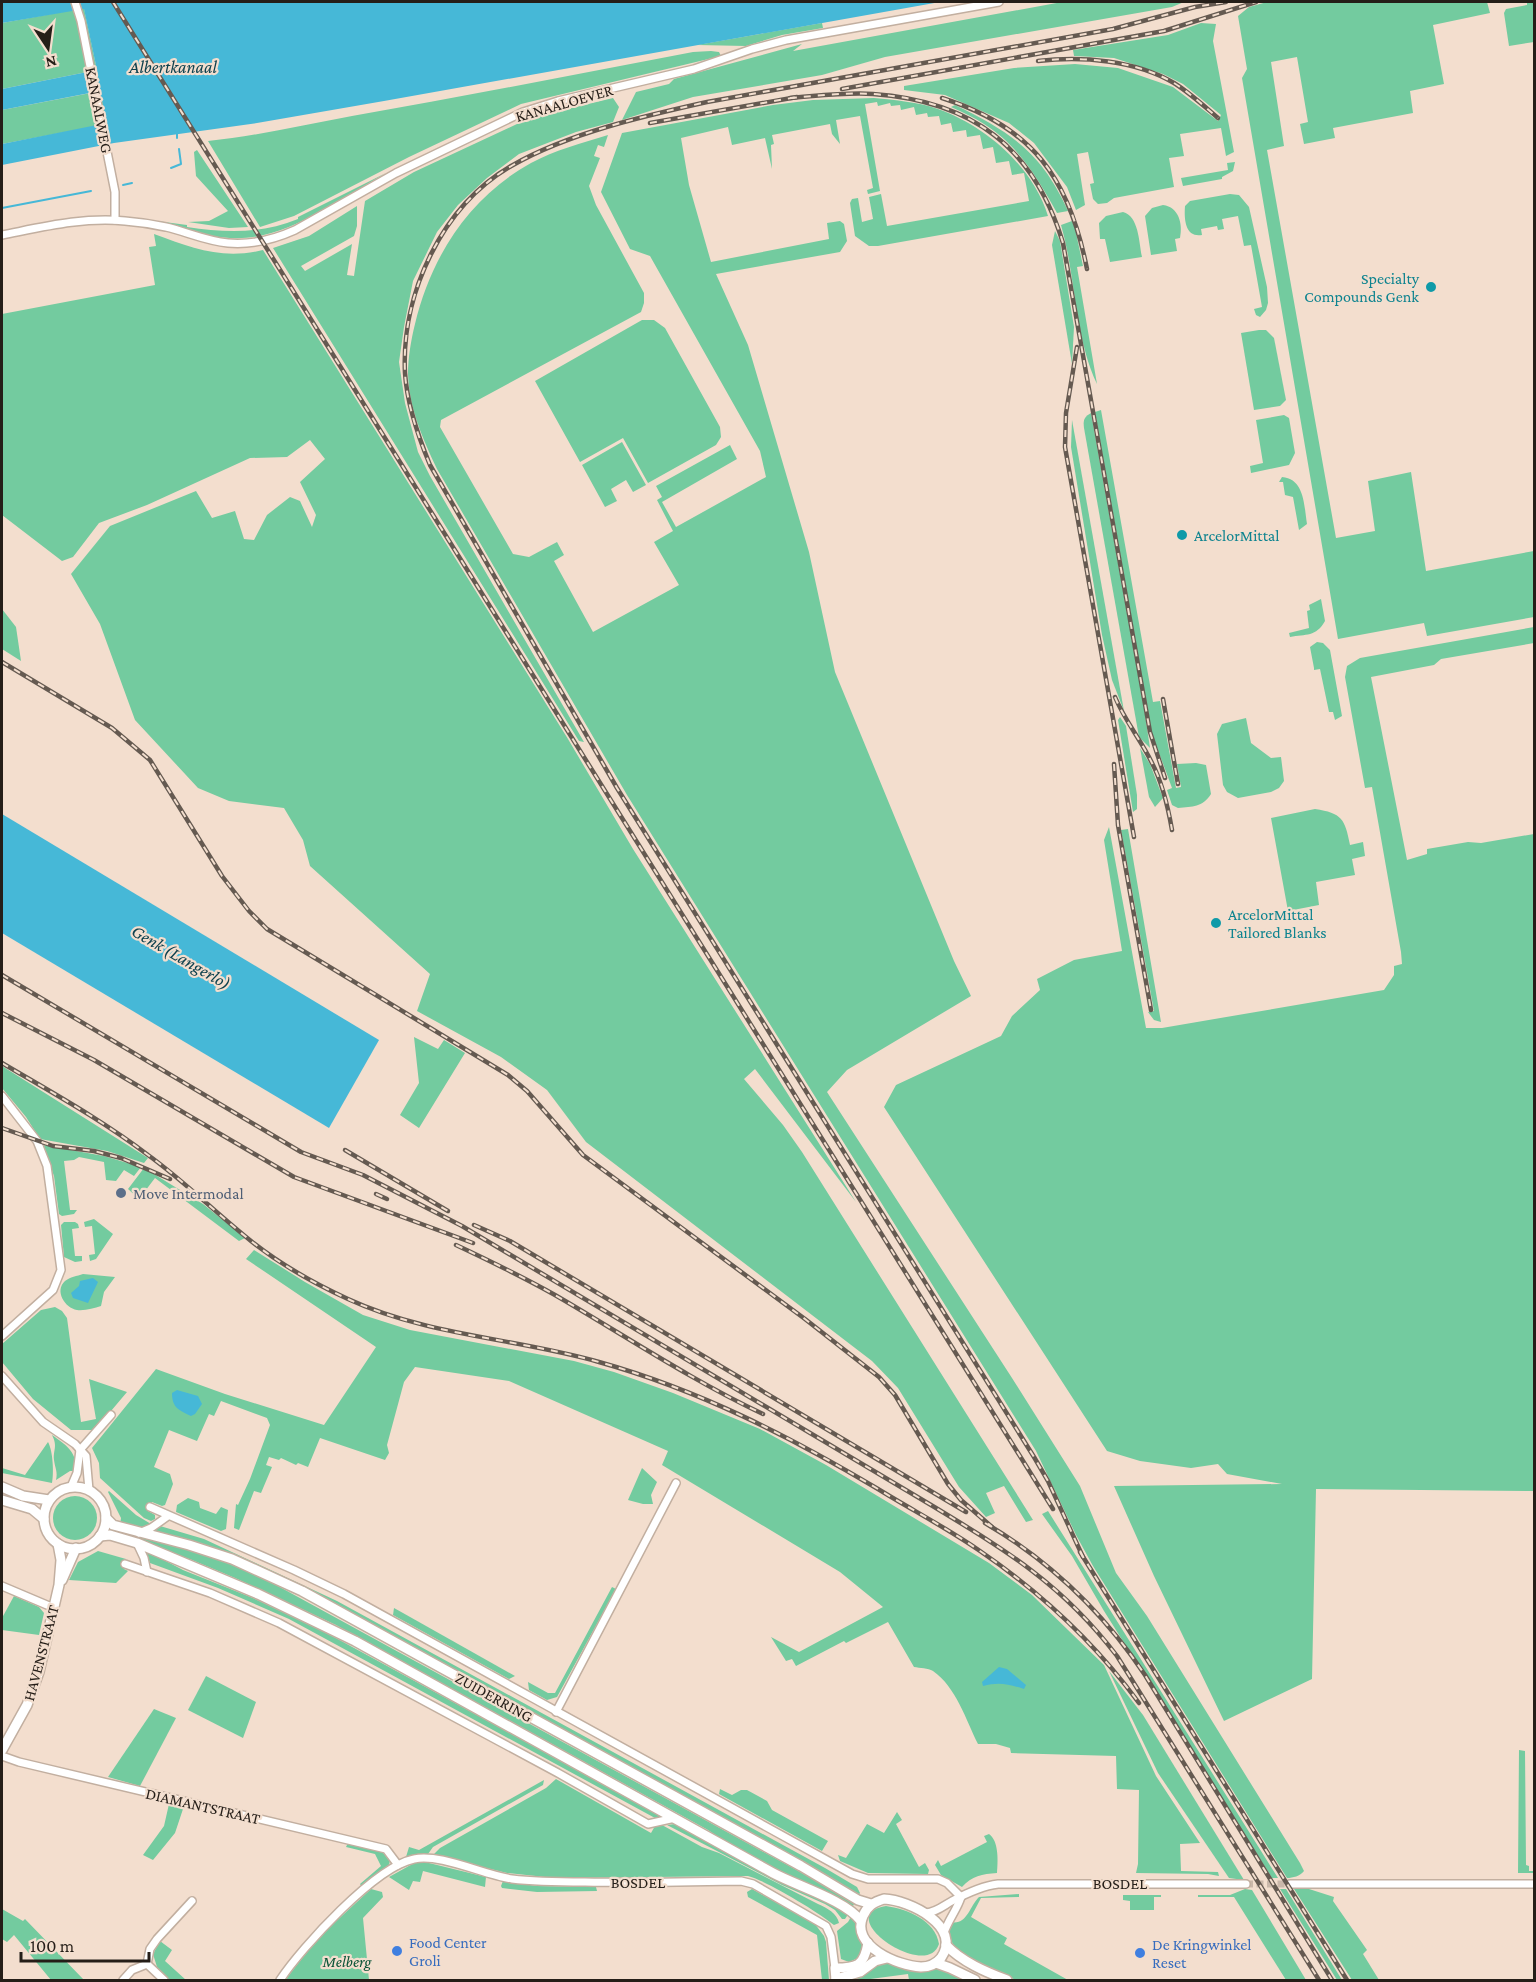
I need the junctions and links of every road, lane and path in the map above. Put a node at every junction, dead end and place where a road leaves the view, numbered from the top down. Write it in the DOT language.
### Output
graph roads {
  1 [pos="75,2"];
  2 [pos="999,2"];
  3 [pos="115,220"];
  4 [pos="2,235"];
  5 [pos="2,1096"];
  6 [pos="2,1336"];
  7 [pos="2,1376"];
  8 [pos="111,1415"];
  9 [pos="80,1450"];
  10 [pos="676,1483"];
  11 [pos="2,1487"];
  12 [pos="71,1487"];
  13 [pos="89,1490"];
  14 [pos="2,1500"];
  15 [pos="49,1500"];
  16 [pos="150,1507"];
  17 [pos="168,1516"];
  18 [pos="44,1518"];
  19 [pos="106,1518"];
  20 [pos="100,1536"];
  21 [pos="137,1538"];
  22 [pos="58,1544"];
  23 [pos="76,1548"];
  24 [pos="125,1564"];
  25 [pos="147,1572"];
  26 [pos="59,1585"];
  27 [pos="2,1586"];
  28 [pos="54,1608"];
  29 [pos="556,1712"];
  30 [pos="2,1750"];
  31 [pos="2,1756"];
  32 [pos="675,1818"];
  33 [pos="398,1865"];
  34 [pos="1246,1884"];
  35 [pos="1290,1884"];
  36 [pos="1534,1884"];
  37 [pos="961,1897"];
  38 [pos="192,1901"];
  39 [pos="871,1904"];
  40 [pos="926,1913"];
  41 [pos="861,1921"];
  42 [pos="944,1933"];
  43 [pos="868,1942"];
  44 [pos="946,1945"];
  45 [pos="886,1958"];
  46 [pos="936,1963"];
  47 [pos="147,1964"];
  48 [pos="835,1968"];
  49 [pos="123,1980"];
  50 [pos="164,1980"];
  51 [pos="280,1980"];
  52 [pos="836,1980"];
  53 [pos="975,1980"];
  54 [pos="1008,1980"];
  1 -- 3 [label="street, KANAALWEG"];
  2 -- 3 [label="street, KANAALOEVER"];
  3 -- 4 [label="street, KANAALOEVER"];
  5 -- 6 [label="street"];
  7 -- 9 [label="street"];
  8 -- 9 [label="street"];
  9 -- 12 [label="street"];
  9 -- 13 [label="street"];
  10 -- 29 [label="street, ZUIDERRING"];
  11 -- 15 [label="main road"];
  12 -- 13 [label="main road"];
  12 -- 15 [label="main road"];
  13 -- 19 [label="main road"];
  14 -- 18 [label="main road"];
  15 -- 18 [label="main road"];
  16 -- 17 [label="street, ZUIDERRING"];
  17 -- 21 [label="street"];
  17 -- 29 [label="street, ZUIDERRING"];
  18 -- 22 [label="main road"];
  19 -- 20 [label="main road"];
  19 -- 21 [label="main road, ZUIDERRING"];
  20 -- 21 [label="main road, ZUIDERRING"];
  20 -- 23 [label="main road"];
  21 -- 25 [label="street"];
  21 -- 32 [label="main road, ZUIDERRING"];
  21 -- 39 [label="main road, ZUIDERRING"];
  22 -- 23 [label="main road"];
  22 -- 26 [label="main road, HAVENSTRAAT"];
  23 -- 26 [label="main road, HAVENSTRAAT"];
  24 -- 25 [label="street"];
  25 -- 32 [label="street"];
  26 -- 28 [label="main road, HAVENSTRAAT"];
  27 -- 28 [label="street"];
  28 -- 30 [label="main road, HAVENSTRAAT"];
  29 -- 37 [label="street, ZUIDERRING"];
  31 -- 33 [label="street, DIAMANTSTRAAT"];
  32 -- 41 [label="main road, ZUIDERRING"];
  33 -- 48 [label="street, BOSDEL"];
  33 -- 51 [label="street"];
  34 -- 37 [label="street, BOSDEL"];
  35 -- 36 [label="street"];
  37 -- 40 [label="street, BOSDEL"];
  37 -- 42 [label="street"];
  38 -- 47 [label="street"];
  39 -- 40 [label="main road, ZUIDERRING"];
  39 -- 41 [label="main road"];
  40 -- 42 [label="main road, ZUIDERRING"];
  41 -- 43 [label="main road"];
  42 -- 44 [label="main road"];
  43 -- 45 [label="main road"];
  43 -- 48 [label="main road"];
  44 -- 46 [label="main road"];
  44 -- 54 [label="main road"];
  45 -- 46 [label="main road"];
  45 -- 52 [label="main road, BOSDEL"];
  46 -- 53 [label="main road"];
  47 -- 49 [label="street"];
  47 -- 50 [label="street"];
  48 -- 52 [label="main road, BOSDEL"];
}
